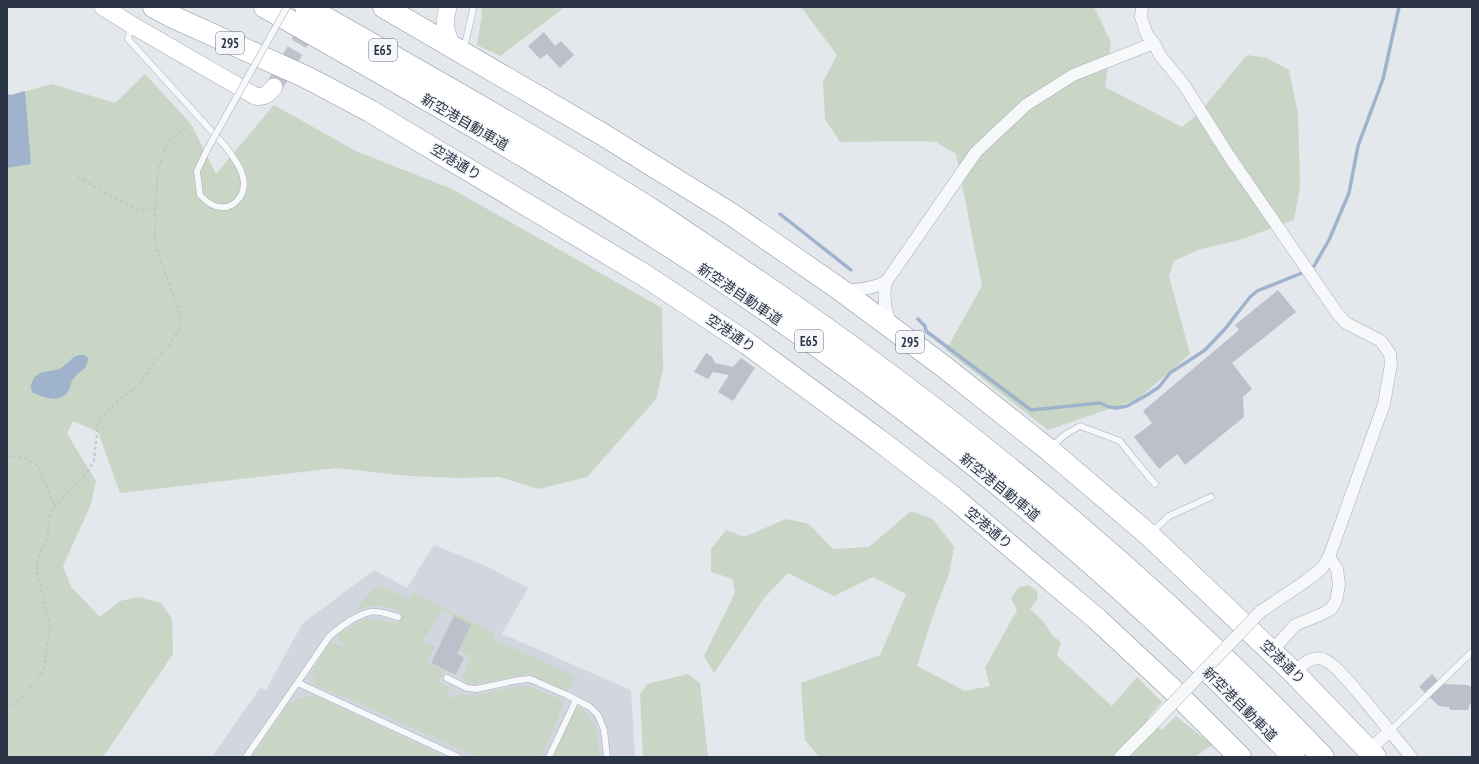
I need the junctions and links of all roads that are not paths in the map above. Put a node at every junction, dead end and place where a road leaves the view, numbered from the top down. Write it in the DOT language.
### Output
graph roads {
  1 [pos="103,7"];
  2 [pos="154,7"];
  3 [pos="265,7"];
  4 [pos="287,7"];
  5 [pos="306,7"];
  6 [pos="322,7"];
  7 [pos="384,7"];
  8 [pos="447,7"];
  9 [pos="472,7"];
  10 [pos="1142,7"];
  11 [pos="411,22"];
  12 [pos="132,25"];
  13 [pos="1154,43"];
  14 [pos="459,46"];
  15 [pos="274,87"];
  16 [pos="459,94"];
  17 [pos="886,282"];
  18 [pos="838,288"];
  19 [pos="895,331"];
  20 [pos="1049,450"];
  21 [pos="1155,484"];
  22 [pos="1211,497"];
  23 [pos="1149,535"];
  24 [pos="1329,557"];
  25 [pos="398,617"];
  26 [pos="1272,651"];
  27 [pos="1472,652"];
  28 [pos="1293,672"];
  29 [pos="447,678"];
  30 [pos="298,683"];
  31 [pos="576,700"];
  32 [pos="1390,731"];
  33 [pos="1372,754"];
  34 [pos="246,757"];
  35 [pos="458,757"];
  36 [pos="549,757"];
  37 [pos="607,757"];
  38 [pos="1120,757"];
  39 [pos="1240,757"];
  40 [pos="1294,757"];
  41 [pos="1323,757"];
  42 [pos="1411,757"];
  1 -- 12 [label="street"];
  2 -- 39 [label="highway, 空港通り / 295"];
  3 -- 40 [label="highway, 新空港自動車道 / E65"];
  4 -- 12 [label="lane, bridge"];
  5 -- 16 [label="highway, 新空港自動車道 / E65"];
  6 -- 16 [label="highway"];
  7 -- 11 [label="highway, 空港通り / 295"];
  8 -- 11 [label="street"];
  8 -- 14 [label="street"];
  9 -- 14 [label="lane"];
  10 -- 13 [label="street"];
  11 -- 14 [label="highway, 空港通り / 295"];
  12 -- 15 [label="street"];
  13 -- 17 [label="street"];
  13 -- 24 [label="street"];
  14 -- 18 [label="highway, 空港通り / 295"];
  16 -- 41 [label="highway, 新空港自動車道 / E65"];
  17 -- 18 [label="street"];
  17 -- 19 [label="street"];
  18 -- 19 [label="highway, 空港通り / 295"];
  19 -- 20 [label="highway, 空港通り / 295"];
  20 -- 21 [label="lane"];
  20 -- 23 [label="highway, 空港通り / 295"];
  22 -- 23 [label="lane"];
  23 -- 26 [label="highway, 空港通り / 295"];
  24 -- 26 [label="street"];
  24 -- 38 [label="street, bridge"];
  25 -- 30 [label="lane"];
  26 -- 28 [label="highway, 空港通り / 295"];
  27 -- 32 [label="lane"];
  28 -- 32 [label="street"];
  28 -- 33 [label="highway, 空港通り / 295"];
  29 -- 31 [label="lane"];
  30 -- 34 [label="lane"];
  30 -- 35 [label="lane"];
  31 -- 36 [label="lane"];
  31 -- 37 [label="lane"];
  32 -- 33 [label="street"];
  32 -- 42 [label="street"];
}
